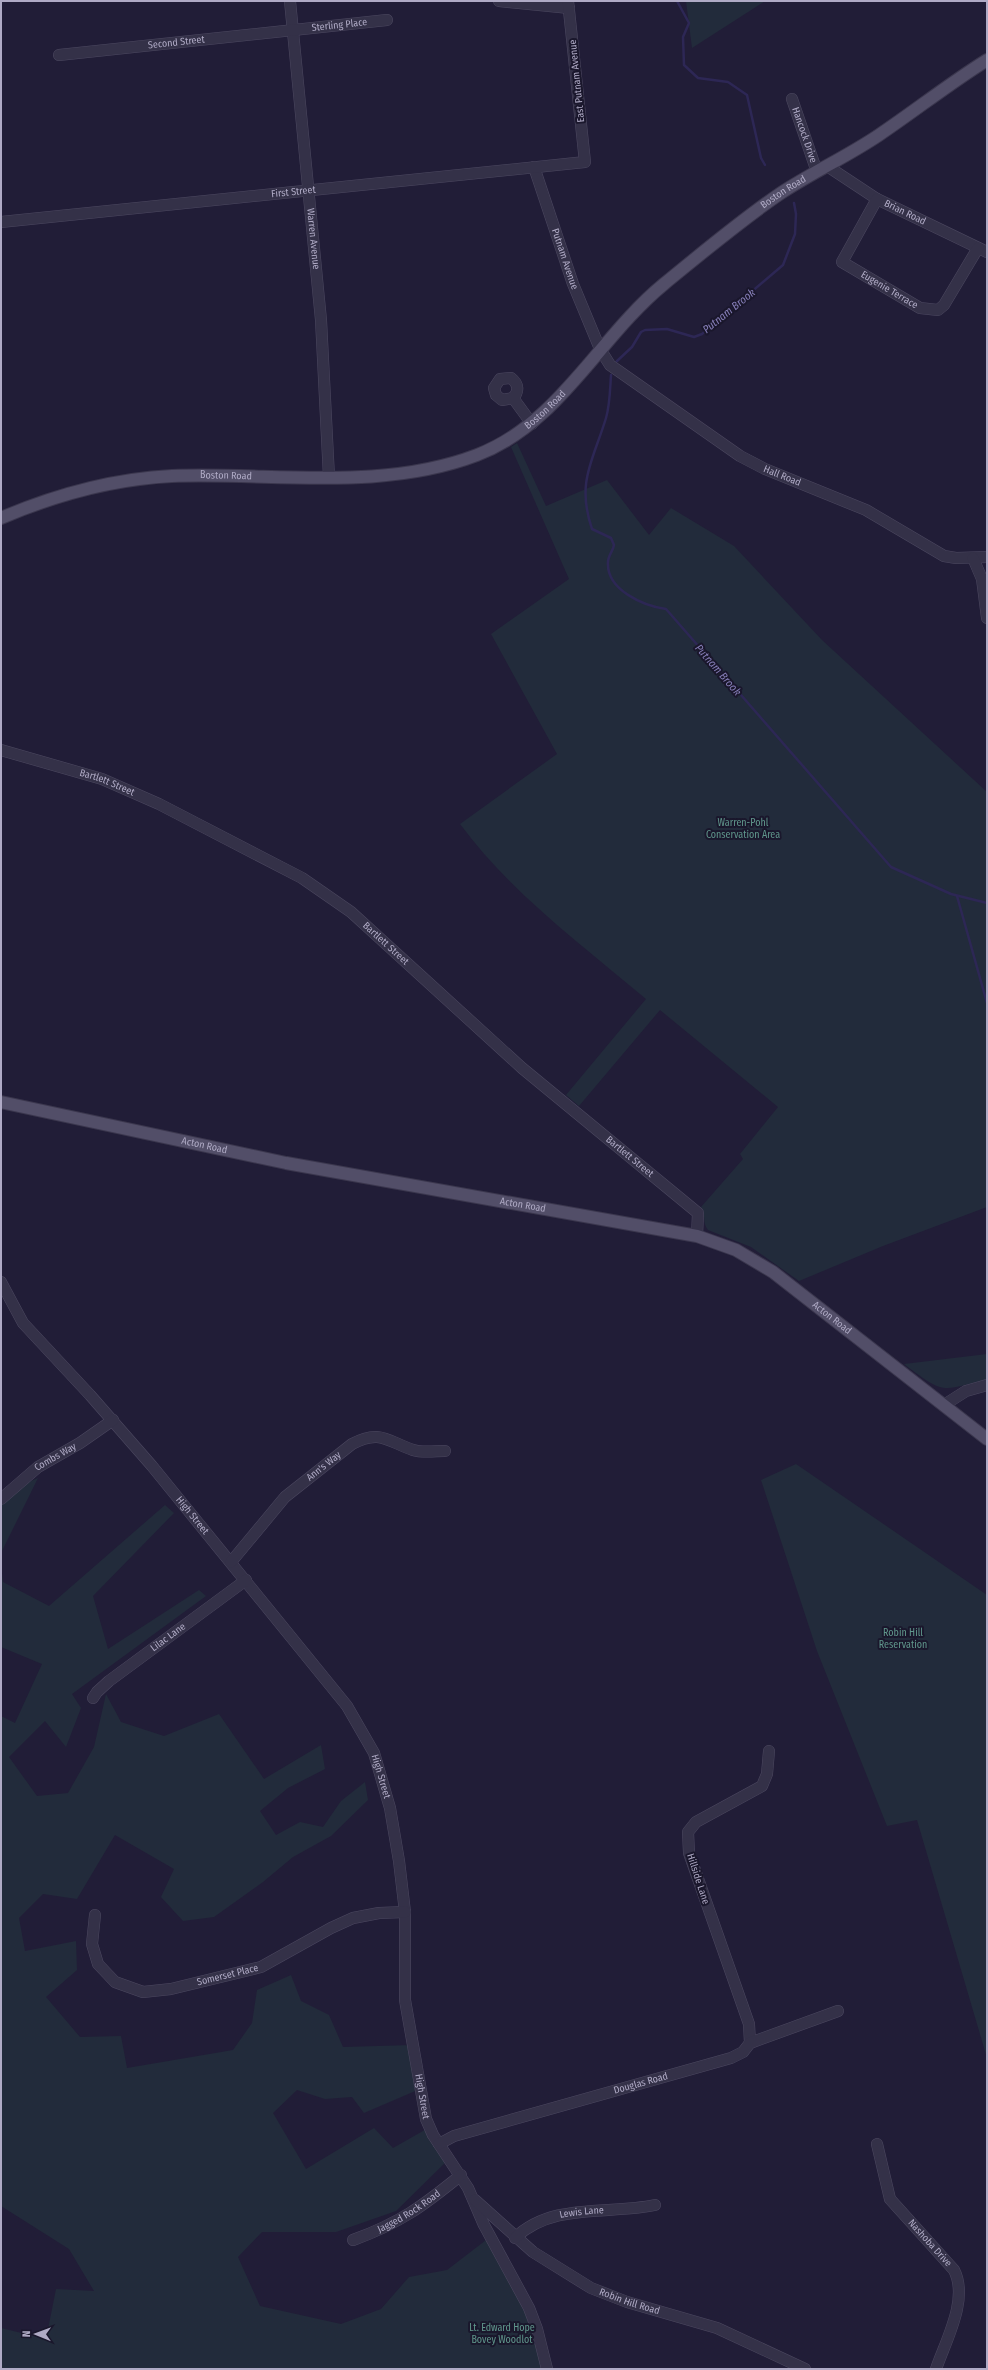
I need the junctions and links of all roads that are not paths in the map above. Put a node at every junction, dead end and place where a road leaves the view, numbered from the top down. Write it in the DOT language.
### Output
graph roads {
  1 [pos="290,1"];
  2 [pos="499,1"];
  3 [pos="568,4"];
  4 [pos="387,20"];
  5 [pos="293,29"];
  6 [pos="59,55"];
  7 [pos="987,60"];
  8 [pos="792,98"];
  9 [pos="585,162"];
  10 [pos="534,167"];
  11 [pos="822,169"];
  12 [pos="309,189"];
  13 [pos="876,199"];
  14 [pos="1,222"];
  15 [pos="983,250"];
  16 [pos="600,349"];
  17 [pos="513,398"];
  18 [pos="532,424"];
  19 [pos="329,477"];
  20 [pos="1,518"];
  21 [pos="987,557"];
  22 [pos="974,558"];
  23 [pos="987,618"];
  24 [pos="1,750"];
  25 [pos="1,1102"];
  26 [pos="697,1236"];
  27 [pos="1,1282"];
  28 [pos="987,1385"];
  29 [pos="944,1405"];
  30 [pos="113,1420"];
  31 [pos="987,1439"];
  32 [pos="445,1451"];
  33 [pos="1,1500"];
  34 [pos="231,1562"];
  35 [pos="246,1580"];
  36 [pos="93,1698"];
  37 [pos="769,1751"];
  38 [pos="405,1912"];
  39 [pos="95,1915"];
  40 [pos="838,2011"];
  41 [pos="750,2043"];
  42 [pos="439,2144"];
  43 [pos="877,2144"];
  44 [pos="461,2175"];
  45 [pos="475,2200"];
  46 [pos="655,2205"];
  47 [pos="515,2238"];
  48 [pos="353,2240"];
  49 [pos="547,2369"];
  50 [pos="805,2369"];
  51 [pos="936,2369"];
  1 -- 5 [label="street, Warren Avenue"];
  2 -- 3 [label="street"];
  3 -- 9 [label="street, East Putnam Avenue"];
  4 -- 5 [label="street, Sterling Place"];
  5 -- 6 [label="street, Second Street"];
  5 -- 12 [label="street, Warren Avenue"];
  7 -- 11 [label="main road, Boston Road"];
  8 -- 11 [label="street, Hancock Drive"];
  9 -- 10 [label="street, First Street"];
  10 -- 12 [label="street, First Street"];
  10 -- 16 [label="street, Putnam Avenue"];
  11 -- 13 [label="street, Brian Road"];
  11 -- 16 [label="main road, Boston Road"];
  12 -- 14 [label="street, First Street"];
  12 -- 19 [label="street, Warren Avenue"];
  13 -- 15 [label="street, Brian Road"];
  13 -- 15 [label="street, Eugenie Terrace"];
  16 -- 18 [label="main road, Boston Road"];
  16 -- 22 [label="street, Hall Road"];
  17 -- 18 [label="street"];
  18 -- 19 [label="main road, Boston Road"];
  19 -- 20 [label="main road, Boston Road"];
  21 -- 22 [label="street, Hall Road"];
  22 -- 23 [label="street"];
  24 -- 26 [label="street, Bartlett Street"];
  25 -- 26 [label="main road, Acton Road"];
  26 -- 29 [label="main road, Acton Road"];
  27 -- 30 [label="street, High Street"];
  28 -- 29 [label="street"];
  29 -- 31 [label="main road, Acton Road"];
  30 -- 33 [label="street, Combs Way"];
  30 -- 34 [label="street, High Street"];
  32 -- 34 [label="street, Ann's Way"];
  34 -- 35 [label="street, High Street"];
  35 -- 36 [label="street, Lilac Lane"];
  35 -- 38 [label="street, High Street"];
  37 -- 41 [label="street, Hillside Lane"];
  38 -- 39 [label="street, Somerset Place"];
  38 -- 42 [label="street, High Street"];
  40 -- 41 [label="street, Douglas Road"];
  41 -- 42 [label="street, Douglas Road"];
  42 -- 44 [label="street, High Street"];
  43 -- 51 [label="street, Nashoba Drive"];
  44 -- 45 [label="street, High Street"];
  44 -- 48 [label="street, Jagged Rock Road"];
  45 -- 47 [label="street, Robin Hill Road"];
  45 -- 49 [label="street, High Street"];
  46 -- 47 [label="street, Lewis Lane"];
  47 -- 50 [label="street, Robin Hill Road"];
}
